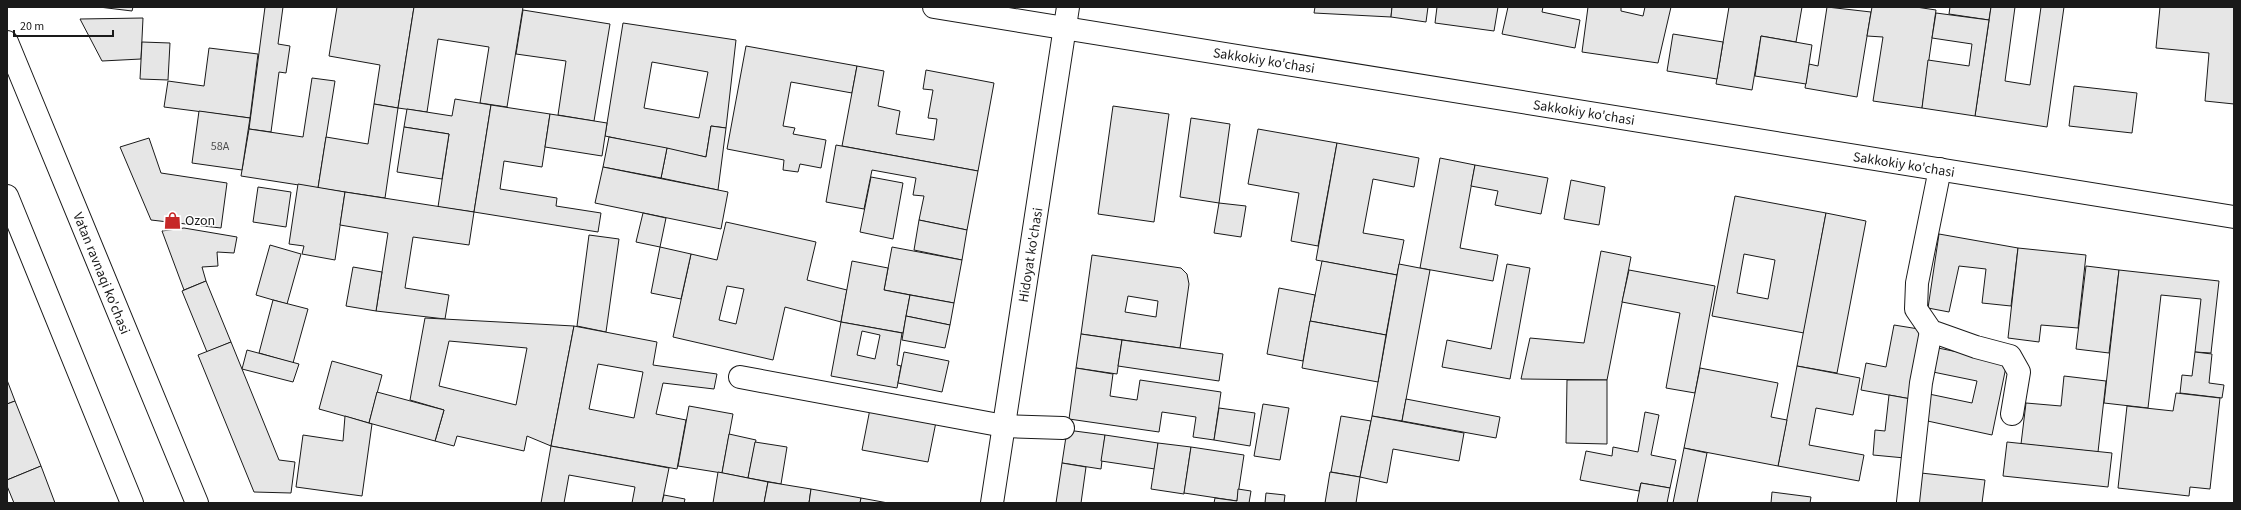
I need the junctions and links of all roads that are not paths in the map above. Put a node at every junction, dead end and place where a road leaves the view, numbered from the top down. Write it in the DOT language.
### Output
graph roads {
  1 [pos="934,7"];
  2 [pos="1066,17"];
  3 [pos="7,42"];
  4 [pos="1940,169"];
  5 [pos="7,196"];
  6 [pos="2234,217"];
  7 [pos="1931,330"];
  8 [pos="740,377"];
  9 [pos="2012,414"];
  10 [pos="1004,426"];
  11 [pos="1063,428"];
  12 [pos="1908,502"];
  13 [pos="132,503"];
  14 [pos="197,503"];
  15 [pos="992,503"];
  1 -- 2 [label="street, Sakkokiy ko'chasi"];
  2 -- 4 [label="street, Sakkokiy ko'chasi"];
  2 -- 10 [label="street, Hidoyat ko'chasi"];
  3 -- 14 [label="street, Vatan ravnaqi ko'chasi"];
  4 -- 6 [label="street, Sakkokiy ko'chasi"];
  4 -- 7 [label="street"];
  5 -- 13 [label="street"];
  7 -- 9 [label="street"];
  7 -- 12 [label="street"];
  8 -- 10 [label="street"];
  10 -- 11 [label="street"];
  10 -- 15 [label="street, Hidoyat ko'chasi"];
}
